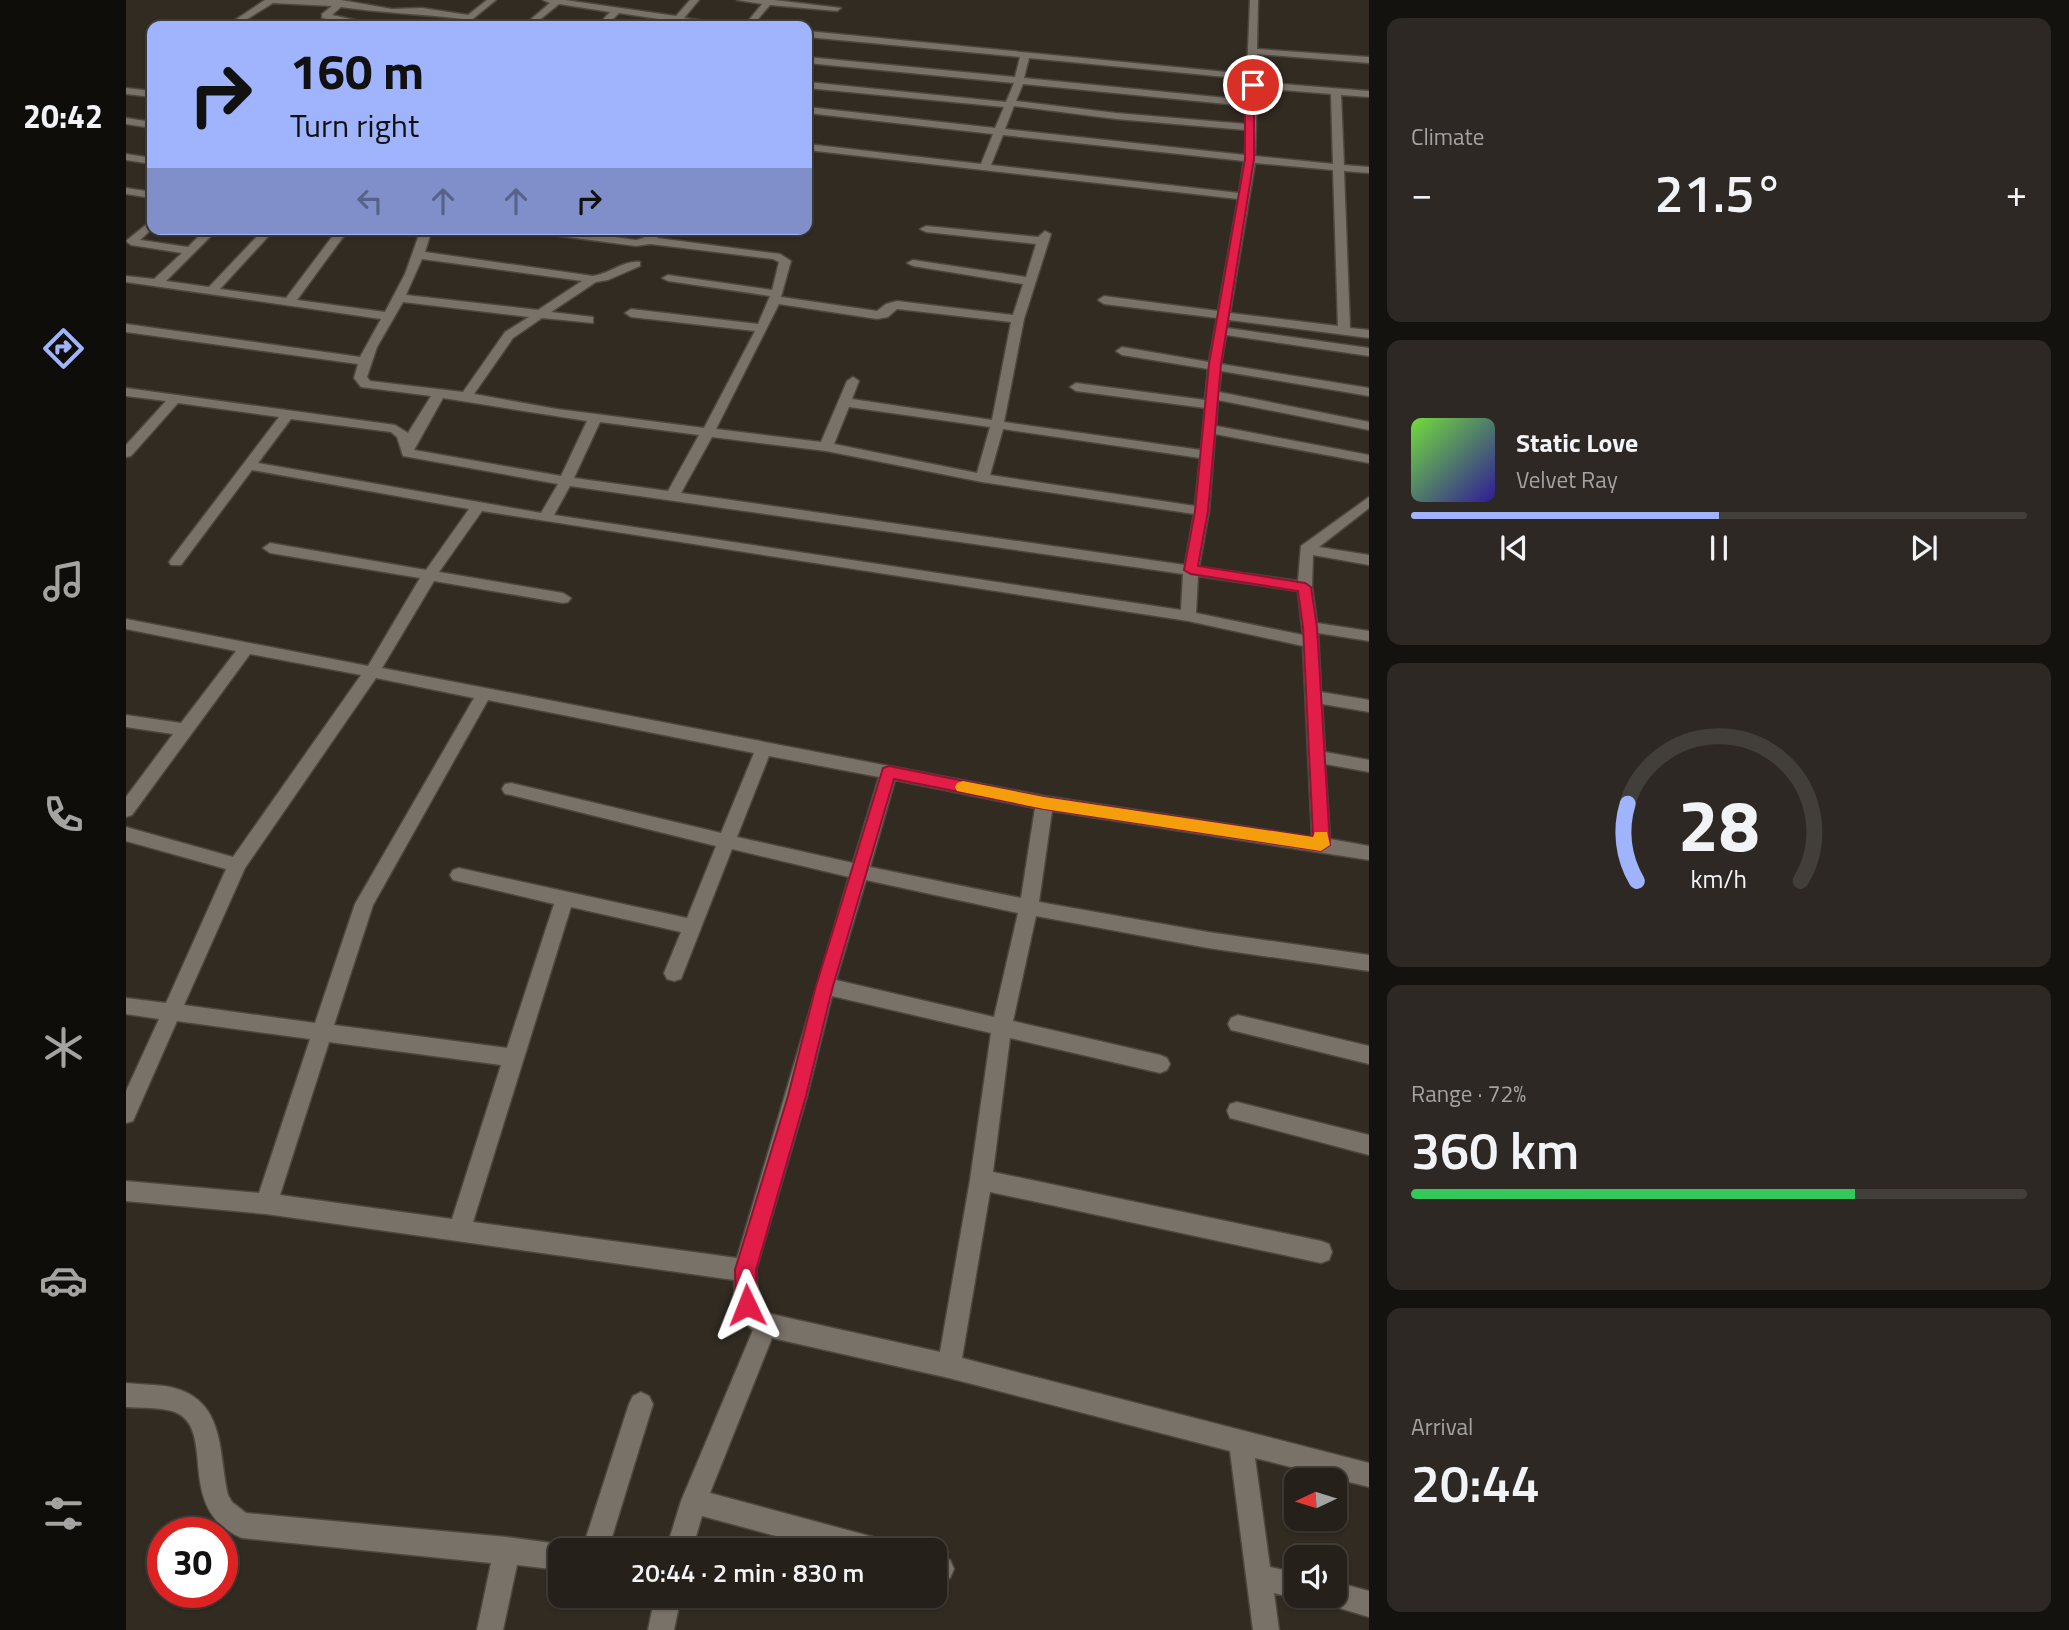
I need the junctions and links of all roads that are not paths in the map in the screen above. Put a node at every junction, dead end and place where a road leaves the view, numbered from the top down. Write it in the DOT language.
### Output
graph roads {
  1 [pos="270,0"];
  2 [pos="492,0"];
  3 [pos="547,0"];
  4 [pos="695,0"];
  5 [pos="741,0"];
  6 [pos="1254,0"];
  7 [pos="558,1"];
  8 [pos="769,1"];
  9 [pos="342,2"];
  10 [pos="837,8"];
  11 [pos="618,9"];
  12 [pos="468,17"];
  13 [pos="238,21"];
  14 [pos="352,21"];
  15 [pos="464,21"];
  16 [pos="533,21"];
  17 [pos="606,21"];
  18 [pos="672,21"];
  19 [pos="678,21"];
  20 [pos="752,21"];
  21 [pos="812,34"];
  22 [pos="1253,51"];
  23 [pos="1024,55"];
  24 [pos="1369,60"];
  25 [pos="812,61"];
  26 [pos="1253,81"];
  27 [pos="1019,82"];
  28 [pos="142,85"];
  29 [pos="812,85"];
  30 [pos="129,91"];
  31 [pos="1119,91"];
  32 [pos="1336,91"];
  33 [pos="147,93"];
  34 [pos="1369,94"];
  35 [pos="1249,103"];
  36 [pos="1011,104"];
  37 [pos="812,111"];
  38 [pos="1116,116"];
  39 [pos="126,121"];
  40 [pos="147,124"];
  41 [pos="1251,127"];
  42 [pos="1002,131"];
  43 [pos="812,148"];
  44 [pos="126,157"];
  45 [pos="1250,159"];
  46 [pos="147,160"];
  47 [pos="985,166"];
  48 [pos="1340,167"];
  49 [pos="1369,170"];
  50 [pos="126,191"];
  51 [pos="147,194"];
  52 [pos="1245,197"];
  53 [pos="147,227"];
  54 [pos="126,228"];
  55 [pos="147,228"];
  56 [pos="926,229"];
  57 [pos="207,235"];
  58 [pos="264,235"];
  59 [pos="339,235"];
  60 [pos="425,235"];
  61 [pos="575,235"];
  62 [pos="653,235"];
  63 [pos="649,240"];
  64 [pos="191,251"];
  65 [pos="419,255"];
  66 [pos="913,263"];
  67 [pos="636,264"];
  68 [pos="668,278"];
  69 [pos="126,279"];
  70 [pos="593,279"];
  71 [pos="1029,281"];
  72 [pos="157,283"];
  73 [pos="212,291"];
  74 [pos="776,297"];
  75 [pos="399,299"];
  76 [pos="1104,300"];
  77 [pos="289,302"];
  78 [pos="631,313"];
  79 [pos="539,315"];
  80 [pos="388,316"];
  81 [pos="1224,316"];
  82 [pos="1018,319"];
  83 [pos="589,320"];
  84 [pos="126,328"];
  85 [pos="762,328"];
  86 [pos="1221,331"];
  87 [pos="1345,332"];
  88 [pos="1369,334"];
  89 [pos="1122,351"];
  90 [pos="1369,352"];
  91 [pos="363,361"];
  92 [pos="1215,364"];
  93 [pos="853,381"];
  94 [pos="1076,387"];
  95 [pos="126,392"];
  96 [pos="1369,392"];
  97 [pos="439,393"];
  98 [pos="466,397"];
  99 [pos="175,399"];
  100 [pos="1212,400"];
  101 [pos="844,402"];
  102 [pos="286,415"];
  103 [pos="595,418"];
  104 [pos="997,426"];
  105 [pos="1369,426"];
  106 [pos="1209,429"];
  107 [pos="707,430"];
  108 [pos="129,447"];
  109 [pos="407,447"];
  110 [pos="826,447"];
  111 [pos="1205,455"];
  112 [pos="1369,459"];
  113 [pos="247,465"];
  114 [pos="982,478"];
  115 [pos="566,481"];
  116 [pos="672,496"];
  117 [pos="1369,501"];
  118 [pos="478,506"];
  119 [pos="1202,511"];
  120 [pos="545,518"];
  121 [pos="270,548"];
  122 [pos="1306,549"];
  123 [pos="1369,560"];
  124 [pos="176,562"];
  125 [pos="1191,570"];
  126 [pos="429,576"];
  127 [pos="1305,587"];
  128 [pos="563,598"];
  129 [pos="1188,616"];
  130 [pos="126,624"];
  131 [pos="1309,634"];
  132 [pos="1369,636"];
  133 [pos="246,648"];
  134 [pos="372,672"];
  135 [pos="484,694"];
  136 [pos="1314,697"];
  137 [pos="1369,706"];
  138 [pos="126,720"];
  139 [pos="186,730"];
  140 [pos="764,748"];
  141 [pos="1315,756"];
  142 [pos="1369,766"];
  143 [pos="889,772"];
  144 [pos="511,789"];
  145 [pos="1044,803"];
  146 [pos="126,810"];
  147 [pos="126,834"];
  148 [pos="726,842"];
  149 [pos="1321,845"];
  150 [pos="1369,853"];
  151 [pos="237,865"];
  152 [pos="858,871"];
  153 [pos="459,875"];
  154 [pos="565,898"];
  155 [pos="1029,907"];
  156 [pos="692,927"];
  157 [pos="1369,963"];
  158 [pos="674,973"];
  159 [pos="825,986"];
  160 [pos="126,1006"];
  161 [pos="171,1012"];
  162 [pos="1238,1024"];
  163 [pos="1002,1027"];
  164 [pos="322,1033"];
  165 [pos="1369,1055"];
  166 [pos="513,1058"];
  167 [pos="1160,1064"];
  168 [pos="1237,1111"];
  169 [pos="126,1114"];
  170 [pos="1369,1145"];
  171 [pos="981,1180"];
  172 [pos="126,1191"];
  173 [pos="266,1204"];
  174 [pos="459,1230"];
  175 [pos="1321,1252"];
  176 [pos="746,1270"];
  177 [pos="766,1325"];
  178 [pos="949,1366"];
  179 [pos="126,1395"];
  180 [pos="641,1404"];
  181 [pos="1241,1444"];
  182 [pos="1369,1475"];
  183 [pos="694,1501"];
  184 [pos="599,1538"];
  185 [pos="683,1538"];
  186 [pos="829,1538"];
  187 [pos="507,1550"];
  188 [pos="548,1555"];
  189 [pos="1260,1577"];
  190 [pos="1284,1583"];
  191 [pos="1347,1598"];
  192 [pos="1369,1604"];
  193 [pos="666,1608"];
  194 [pos="490,1630"];
  195 [pos="661,1630"];
  196 [pos="1266,1630"];
  1 -- 9 [label="street"];
  1 -- 13 [label="street"];
  2 -- 12 [label="street"];
  3 -- 7 [label="street"];
  4 -- 19 [label="street"];
  5 -- 8 [label="street"];
  6 -- 22 [label="street"];
  7 -- 11 [label="street"];
  7 -- 16 [label="street"];
  8 -- 10 [label="street"];
  8 -- 20 [label="street"];
  9 -- 12 [label="street"];
  9 -- 14 [label="street"];
  11 -- 17 [label="street"];
  11 -- 18 [label="street"];
  12 -- 15 [label="street"];
  21 -- 23 [label="street"];
  22 -- 24 [label="street"];
  22 -- 26 [label="street"];
  23 -- 26 [label="street"];
  23 -- 27 [label="street"];
  25 -- 27 [label="street"];
  26 -- 32 [label="street"];
  26 -- 35 [label="street"];
  27 -- 31 [label="street"];
  27 -- 36 [label="street"];
  28 -- 30 [label="street"];
  29 -- 36 [label="street"];
  30 -- 33 [label="street"];
  31 -- 35 [label="street"];
  31 -- 38 [label="street"];
  32 -- 34 [label="street"];
  32 -- 48 [label="street"];
  35 -- 41 [label="street"];
  36 -- 38 [label="street"];
  36 -- 42 [label="street"];
  37 -- 42 [label="street"];
  38 -- 41 [label="street"];
  39 -- 40 [label="street"];
  41 -- 45 [label="street"];
  42 -- 45 [label="street"];
  42 -- 47 [label="street"];
  43 -- 47 [label="street"];
  44 -- 46 [label="street"];
  45 -- 48 [label="street"];
  45 -- 52 [label="street"];
  47 -- 52 [label="street"];
  48 -- 49 [label="street"];
  48 -- 87 [label="street"];
  50 -- 51 [label="street"];
  52 -- 81 [label="street"];
  53 -- 54 [label="street"];
  55 -- 64 [label="street"];
  56 -- 71 [label="street"];
  57 -- 64 [label="street"];
  58 -- 73 [label="street"];
  59 -- 77 [label="street"];
  60 -- 65 [label="street"];
  61 -- 63 [label="street"];
  62 -- 63 [label="street"];
  63 -- 74 [label="street"];
  64 -- 72 [label="street"];
  65 -- 70 [label="street"];
  65 -- 75 [label="street"];
  66 -- 71 [label="street"];
  67 -- 70 [label="street"];
  68 -- 74 [label="street"];
  69 -- 72 [label="street"];
  70 -- 79 [label="street"];
  71 -- 82 [label="street"];
  72 -- 73 [label="street"];
  73 -- 77 [label="street"];
  74 -- 82 [label="street"];
  74 -- 85 [label="street"];
  75 -- 79 [label="street"];
  75 -- 80 [label="street"];
  76 -- 81 [label="street"];
  77 -- 80 [label="street"];
  78 -- 85 [label="street"];
  79 -- 83 [label="street"];
  79 -- 98 [label="street"];
  80 -- 91 [label="street"];
  81 -- 86 [label="street"];
  81 -- 87 [label="street"];
  82 -- 104 [label="street"];
  84 -- 91 [label="street"];
  85 -- 107 [label="street"];
  86 -- 90 [label="street"];
  86 -- 92 [label="street"];
  87 -- 88 [label="street"];
  89 -- 92 [label="street"];
  91 -- 97 [label="street"];
  92 -- 96 [label="street"];
  92 -- 100 [label="street"];
  93 -- 101 [label="street"];
  94 -- 100 [label="street"];
  95 -- 99 [label="street"];
  97 -- 98 [label="street"];
  97 -- 109 [label="street"];
  98 -- 103 [label="street"];
  99 -- 102 [label="street"];
  99 -- 108 [label="street"];
  100 -- 105 [label="street"];
  100 -- 106 [label="street"];
  101 -- 104 [label="street"];
  101 -- 110 [label="street"];
  102 -- 109 [label="street"];
  102 -- 113 [label="street"];
  103 -- 107 [label="street"];
  103 -- 115 [label="street"];
  104 -- 111 [label="street"];
  104 -- 114 [label="street"];
  106 -- 111 [label="street"];
  106 -- 112 [label="street"];
  107 -- 110 [label="street"];
  107 -- 116 [label="street"];
  109 -- 115 [label="street"];
  110 -- 114 [label="street"];
  111 -- 119 [label="street"];
  113 -- 118 [label="street"];
  113 -- 124 [label="street"];
  114 -- 119 [label="street"];
  115 -- 116 [label="street"];
  115 -- 120 [label="street"];
  116 -- 125 [label="street"];
  117 -- 122 [label="street"];
  118 -- 120 [label="street"];
  118 -- 126 [label="street"];
  119 -- 125 [label="street"];
  120 -- 129 [label="street"];
  121 -- 126 [label="street"];
  122 -- 123 [label="street"];
  122 -- 127 [label="street"];
  125 -- 127 [label="street"];
  125 -- 129 [label="street"];
  126 -- 128 [label="street"];
  126 -- 134 [label="street"];
  127 -- 131 [label="street"];
  129 -- 131 [label="street"];
  130 -- 133 [label="street"];
  131 -- 132 [label="street"];
  131 -- 136 [label="street"];
  133 -- 134 [label="street"];
  133 -- 139 [label="street"];
  134 -- 135 [label="street"];
  134 -- 151 [label="street"];
  135 -- 140 [label="street"];
  135 -- 164 [label="street"];
  136 -- 137 [label="street"];
  136 -- 141 [label="street"];
  138 -- 139 [label="street"];
  139 -- 146 [label="street"];
  140 -- 143 [label="street"];
  140 -- 148 [label="street"];
  141 -- 142 [label="street"];
  141 -- 149 [label="street"];
  143 -- 145 [label="street"];
  143 -- 152 [label="street"];
  144 -- 148 [label="street"];
  145 -- 149 [label="street"];
  145 -- 155 [label="street"];
  147 -- 151 [label="street"];
  148 -- 152 [label="street"];
  148 -- 156 [label="street"];
  149 -- 150 [label="street"];
  151 -- 161 [label="street"];
  152 -- 155 [label="street"];
  152 -- 159 [label="street"];
  153 -- 154 [label="street"];
  154 -- 156 [label="street"];
  154 -- 166 [label="street"];
  155 -- 157 [label="street"];
  155 -- 163 [label="street"];
  156 -- 158 [label="street"];
  159 -- 163 [label="street"];
  159 -- 176 [label="street"];
  160 -- 161 [label="street"];
  161 -- 164 [label="street"];
  161 -- 169 [label="street"];
  162 -- 165 [label="street"];
  163 -- 167 [label="street"];
  163 -- 171 [label="street"];
  164 -- 166 [label="street"];
  164 -- 173 [label="street"];
  166 -- 174 [label="street"];
  168 -- 170 [label="street"];
  171 -- 175 [label="street"];
  171 -- 178 [label="street"];
  172 -- 173 [label="street"];
  173 -- 174 [label="street"];
  174 -- 176 [label="street"];
  176 -- 177 [label="street"];
  177 -- 178 [label="street"];
  177 -- 183 [label="street"];
  178 -- 181 [label="street"];
  179 -- 187 [label="street"];
  180 -- 184 [label="street"];
  181 -- 182 [label="street"];
  181 -- 189 [label="street"];
  183 -- 185 [label="street"];
  183 -- 186 [label="street"];
  187 -- 188 [label="street"];
  187 -- 194 [label="street"];
  189 -- 190 [label="street"];
  189 -- 196 [label="street"];
  191 -- 192 [label="street"];
  193 -- 195 [label="street"];
}
